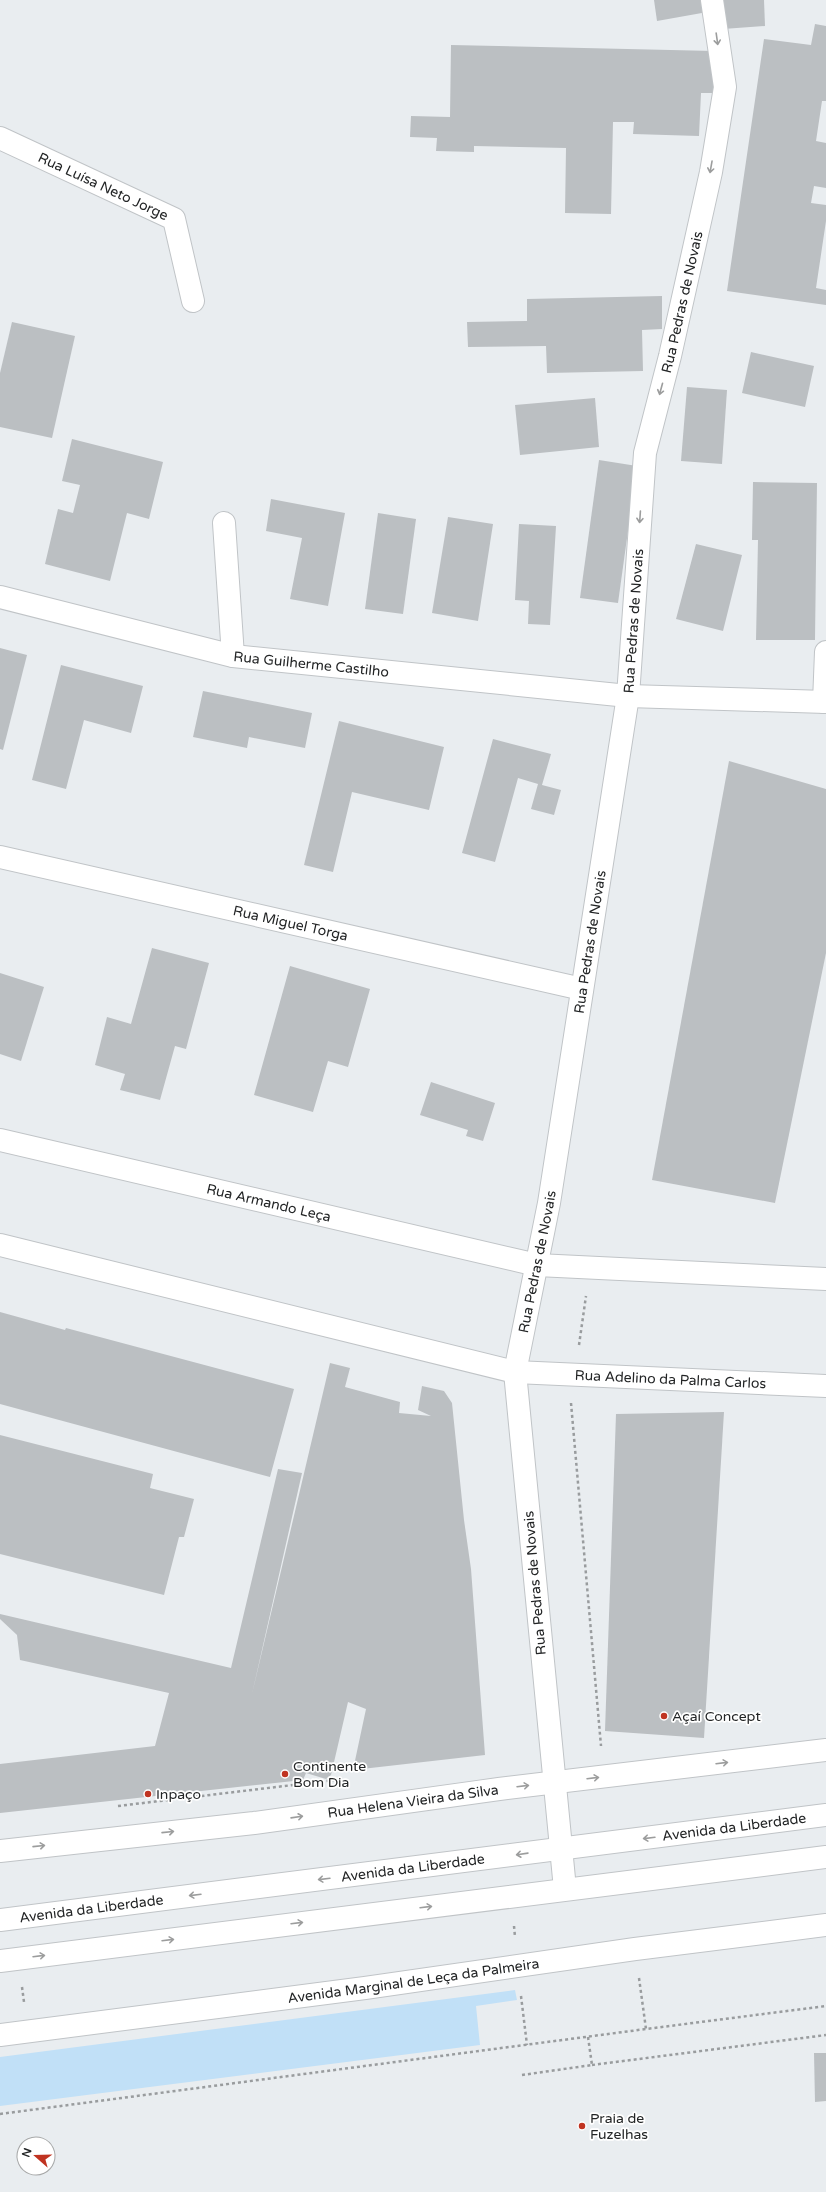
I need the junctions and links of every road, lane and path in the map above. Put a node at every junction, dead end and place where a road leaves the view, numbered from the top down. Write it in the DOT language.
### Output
graph roads {
  1 [pos="712,0"];
  2 [pos="0,138"];
  3 [pos="193,301"];
  4 [pos="224,523"];
  5 [pos="0,597"];
  6 [pos="826,652"];
  7 [pos="233,656"];
  8 [pos="628,696"];
  9 [pos="825,702"];
  10 [pos="0,857"];
  11 [pos="582,989"];
  12 [pos="0,1140"];
  13 [pos="0,1245"];
  14 [pos="537,1265"];
  15 [pos="589,1268"];
  16 [pos="826,1279"];
  17 [pos="515,1372"];
  18 [pos="575,1374"];
  19 [pos="826,1386"];
  20 [pos="601,1746"];
  21 [pos="826,1750"];
  22 [pos="347,1778"];
  23 [pos="554,1783"];
  24 [pos="111,1807"];
  25 [pos="826,1815"];
  26 [pos="561,1849"];
  27 [pos="0,1851"];
  28 [pos="826,1858"];
  29 [pos="565,1889"];
  30 [pos="0,1920"];
  31 [pos="826,1924"];
  32 [pos="635,1949"];
  33 [pos="0,1961"];
  34 [pos="518,1967"];
  35 [pos="826,2006"];
  36 [pos="646,2029"];
  37 [pos="0,2035"];
  38 [pos="826,2035"];
  39 [pos="588,2037"];
  40 [pos="527,2046"];
  41 [pos="592,2065"];
  42 [pos="522,2075"];
  43 [pos="0,2114"];
  1 -- 8 [label="street, Rua Pedras de Novais, one-way"];
  2 -- 3 [label="street, Rua Luísa Neto Jorge"];
  4 -- 7 [label="street"];
  5 -- 7 [label="street, Rua Guilherme Castilho"];
  6 -- 9 [label="street"];
  7 -- 8 [label="street, Rua Guilherme Castilho"];
  8 -- 9 [label="street, Rua Guilherme Castilho"];
  8 -- 11 [label="street, Rua Pedras de Novais"];
  10 -- 11 [label="street, Rua Miguel Torga"];
  11 -- 14 [label="street, Rua Pedras de Novais"];
  12 -- 14 [label="street, Rua Armando Leça"];
  13 -- 17 [label="street"];
  14 -- 15 [label="street"];
  14 -- 17 [label="street, Rua Pedras de Novais"];
  15 -- 16 [label="street"];
  15 -- 18 [label="path"];
  17 -- 18 [label="street, Rua Adelino da Palma Carlos"];
  17 -- 23 [label="street, Rua Pedras de Novais"];
  18 -- 19 [label="street, Rua Adelino da Palma Carlos"];
  18 -- 20 [label="path"];
  23 -- 21 [label="street, Rua Helena Vieira da Silva, one-way"];
  22 -- 24 [label="path"];
  23 -- 26 [label="street, Rua Pedras de Novais"];
  27 -- 23 [label="street, Rua Helena Vieira da Silva, one-way"];
  25 -- 26 [label="street, Avenida da Liberdade, one-way"];
  26 -- 29 [label="street, Rua Pedras de Novais"];
  26 -- 30 [label="street, Avenida da Liberdade, one-way"];
  28 -- 29 [label="street"];
  33 -- 29 [label="street, one-way"];
  31 -- 32 [label="street, Avenida Marginal de Leça da Palmeira"];
  32 -- 34 [label="street, Avenida Marginal de Leça da Palmeira"];
  32 -- 36 [label="path"];
  34 -- 37 [label="street, Avenida Marginal de Leça da Palmeira"];
  34 -- 40 [label="path"];
  35 -- 36 [label="path"];
  36 -- 39 [label="path"];
  38 -- 41 [label="path"];
  39 -- 40 [label="path"];
  39 -- 41 [label="path"];
  40 -- 43 [label="path"];
  41 -- 42 [label="path"];
}
